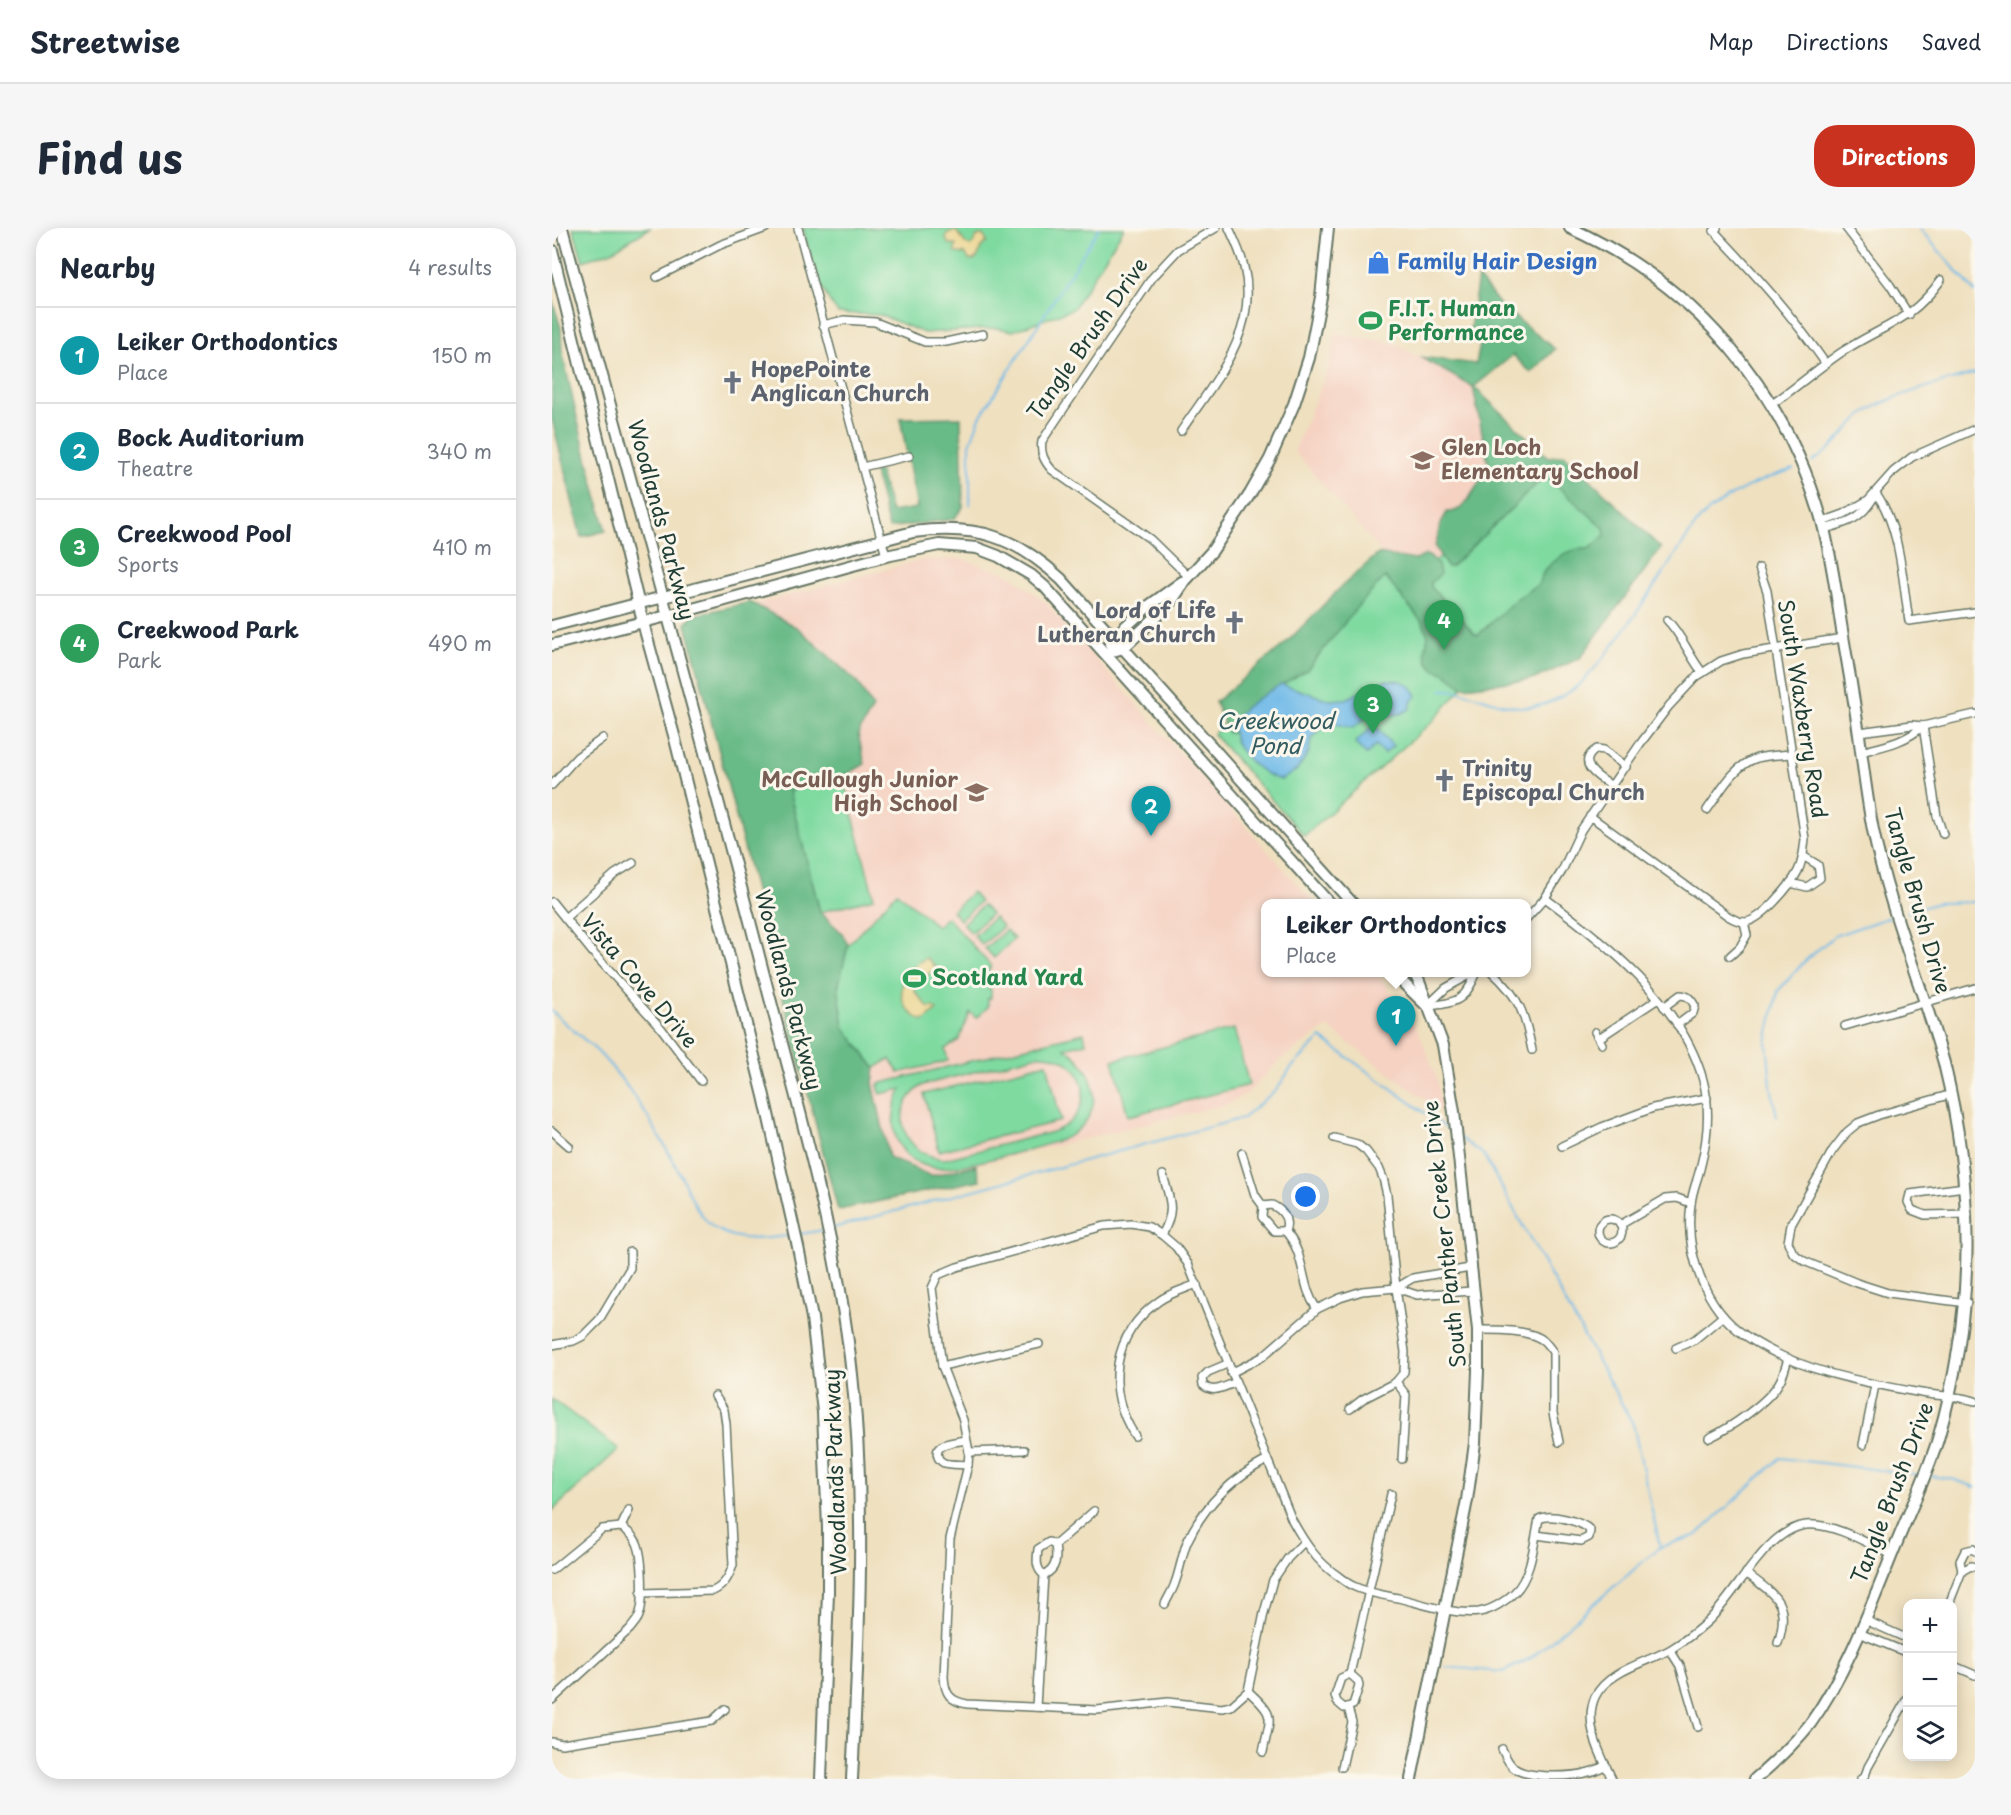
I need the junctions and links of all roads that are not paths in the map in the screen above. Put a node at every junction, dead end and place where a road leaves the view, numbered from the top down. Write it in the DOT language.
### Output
graph roads {
  1 [pos="562,228"];
  2 [pos="766,228"];
  3 [pos="798,228"];
  4 [pos="1216,228"];
  5 [pos="1229,228"];
  6 [pos="1328,228"];
  7 [pos="1570,228"];
  8 [pos="1717,228"];
  9 [pos="1846,228"];
  10 [pos="552,250"];
  11 [pos="657,277"];
  12 [pos="1941,280"];
  13 [pos="1909,315"];
  14 [pos="823,325"];
  15 [pos="983,334"];
  16 [pos="1826,364"];
  17 [pos="1772,404"];
  18 [pos="1975,429"];
  19 [pos="1181,431"];
  20 [pos="909,456"];
  21 [pos="862,467"];
  22 [pos="1876,493"];
  23 [pos="1823,525"];
  24 [pos="881,539"];
  25 [pos="886,556"];
  26 [pos="1759,568"];
  27 [pos="1187,579"];
  28 [pos="663,598"];
  29 [pos="638,603"];
  30 [pos="1975,612"];
  31 [pos="667,616"];
  32 [pos="1667,620"];
  33 [pos="642,621"];
  34 [pos="552,626"];
  35 [pos="1113,638"];
  36 [pos="1843,638"];
  37 [pos="552,645"];
  38 [pos="1123,648"];
  39 [pos="1776,649"];
  40 [pos="1106,653"];
  41 [pos="1702,672"];
  42 [pos="1975,714"];
  43 [pos="1923,726"];
  44 [pos="1859,732"];
  45 [pos="603,738"];
  46 [pos="1861,752"];
  47 [pos="1791,754"];
  48 [pos="1626,766"];
  49 [pos="552,785"];
  50 [pos="1612,786"];
  51 [pos="1707,810"];
  52 [pos="1590,816"];
  53 [pos="1943,834"];
  54 [pos="1803,856"];
  55 [pos="633,863"];
  56 [pos="1790,883"];
  57 [pos="1545,898"];
  58 [pos="1326,899"];
  59 [pos="1349,899"];
  60 [pos="552,902"];
  61 [pos="1531,914"];
  62 [pos="565,918"];
  63 [pos="1744,922"];
  64 [pos="1730,956"];
  65 [pos="1397,977"];
  66 [pos="1417,977"];
  67 [pos="1467,977"];
  68 [pos="1474,977"];
  69 [pos="1497,977"];
  70 [pos="1975,988"];
  71 [pos="1658,999"];
  72 [pos="1924,1004"];
  73 [pos="1427,1006"];
  74 [pos="1664,1007"];
  75 [pos="1677,1025"];
  76 [pos="1845,1026"];
  77 [pos="1599,1038"];
  78 [pos="1532,1050"];
  79 [pos="701,1081"];
  80 [pos="1952,1094"];
  81 [pos="1707,1098"];
  82 [pos="552,1131"];
  83 [pos="1334,1138"];
  84 [pos="569,1146"];
  85 [pos="1562,1146"];
  86 [pos="1242,1153"];
  87 [pos="1163,1175"];
  88 [pos="1968,1187"];
  89 [pos="1691,1203"];
  90 [pos="1263,1206"];
  91 [pos="1970,1214"];
  92 [pos="1620,1224"];
  93 [pos="1285,1231"];
  94 [pos="1162,1235"];
  95 [pos="630,1252"];
  96 [pos="1470,1268"];
  97 [pos="1197,1284"];
  98 [pos="1396,1288"];
  99 [pos="1472,1290"];
  100 [pos="1967,1303"];
  101 [pos="1317,1309"];
  102 [pos="1723,1316"];
  103 [pos="1478,1330"];
  104 [pos="1039,1344"];
  105 [pos="552,1346"];
  106 [pos="1676,1348"];
  107 [pos="1788,1358"];
  108 [pos="1227,1364"];
  109 [pos="942,1366"];
  110 [pos="1231,1373"];
  111 [pos="1396,1382"];
  112 [pos="1234,1383"];
  113 [pos="1875,1384"];
  114 [pos="716,1396"];
  115 [pos="1950,1398"];
  116 [pos="1975,1401"];
  117 [pos="1350,1409"];
  118 [pos="1135,1436"];
  119 [pos="1709,1438"];
  120 [pos="966,1440"];
  121 [pos="1559,1442"];
  122 [pos="1863,1445"];
  123 [pos="1024,1450"];
  124 [pos="969,1452"];
  125 [pos="1402,1459"];
  126 [pos="1267,1460"];
  127 [pos="968,1465"];
  128 [pos="1390,1494"];
  129 [pos="629,1510"];
  130 [pos="1094,1510"];
  131 [pos="621,1527"];
  132 [pos="1536,1535"];
  133 [pos="1304,1542"];
  134 [pos="1055,1545"];
  135 [pos="1975,1551"];
  136 [pos="1892,1555"];
  137 [pos="1975,1566"];
  138 [pos="552,1570"];
  139 [pos="1962,1571"];
  140 [pos="1746,1573"];
  141 [pos="1044,1575"];
  142 [pos="1368,1591"];
  143 [pos="641,1593"];
  144 [pos="1951,1599"];
  145 [pos="1165,1604"];
  146 [pos="1444,1609"];
  147 [pos="1865,1620"];
  148 [pos="1859,1634"];
  149 [pos="1903,1637"];
  150 [pos="1778,1643"];
  151 [pos="1670,1650"];
  152 [pos="1903,1651"];
  153 [pos="1957,1667"];
  154 [pos="1350,1674"];
  155 [pos="1975,1675"];
  156 [pos="1248,1691"];
  157 [pos="552,1700"];
  158 [pos="1903,1706"];
  159 [pos="1036,1707"];
  160 [pos="724,1708"];
  161 [pos="1348,1708"];
  162 [pos="1698,1727"];
  163 [pos="552,1742"];
  164 [pos="1502,1749"];
  165 [pos="1263,1752"];
  166 [pos="1606,1765"];
  167 [pos="1342,1767"];
  168 [pos="1865,1778"];
  169 [pos="821,1779"];
  170 [pos="852,1779"];
  171 [pos="1411,1779"];
  172 [pos="1612,1779"];
  173 [pos="1755,1779"];
  1 -- 28 [label="street, Woodlands Parkway"];
  2 -- 11 [label="street"];
  3 -- 14 [label="street"];
  4 -- 27 [label="street, Tangle Brush Drive"];
  5 -- 19 [label="street"];
  6 -- 27 [label="street"];
  7 -- 17 [label="street, Tangle Brush Drive"];
  8 -- 16 [label="street"];
  9 -- 13 [label="street"];
  10 -- 29 [label="street, Woodlands Parkway"];
  12 -- 13 [label="street"];
  13 -- 16 [label="street"];
  14 -- 15 [label="street"];
  14 -- 21 [label="street"];
  16 -- 17 [label="street"];
  17 -- 23 [label="street, Tangle Brush Drive"];
  18 -- 22 [label="street"];
  20 -- 21 [label="street"];
  21 -- 24 [label="street"];
  22 -- 23 [label="street"];
  22 -- 30 [label="street"];
  23 -- 36 [label="street, Tangle Brush Drive"];
  24 -- 25 [label="street"];
  24 -- 28 [label="street"];
  24 -- 35 [label="street"];
  25 -- 31 [label="street"];
  25 -- 40 [label="street"];
  26 -- 39 [label="street, South Waxberry Road"];
  27 -- 35 [label="street"];
  27 -- 38 [label="street"];
  28 -- 29 [label="street"];
  28 -- 31 [label="street, Woodlands Parkway"];
  29 -- 33 [label="street, Woodlands Parkway"];
  29 -- 34 [label="street"];
  31 -- 33 [label="street"];
  31 -- 170 [label="street, Woodlands Parkway"];
  32 -- 41 [label="street"];
  33 -- 37 [label="street"];
  33 -- 169 [label="street, Woodlands Parkway"];
  35 -- 38 [label="street"];
  35 -- 40 [label="street"];
  36 -- 39 [label="street"];
  36 -- 44 [label="street, Tangle Brush Drive"];
  38 -- 40 [label="street"];
  38 -- 59 [label="street"];
  39 -- 41 [label="street"];
  39 -- 47 [label="street, South Waxberry Road"];
  40 -- 58 [label="street"];
  41 -- 48 [label="street"];
  42 -- 43 [label="street"];
  43 -- 44 [label="street"];
  43 -- 46 [label="street"];
  43 -- 53 [label="street"];
  44 -- 46 [label="street, Tangle Brush Drive"];
  45 -- 49 [label="street"];
  46 -- 72 [label="street, Tangle Brush Drive"];
  47 -- 51 [label="street"];
  47 -- 54 [label="street, South Waxberry Road"];
  48 -- 50 [label="street"];
  48 -- 50 [label="street"];
  50 -- 52 [label="street"];
  52 -- 57 [label="street"];
  52 -- 63 [label="street"];
  54 -- 56 [label="street, South Waxberry Road"];
  54 -- 56 [label="street"];
  55 -- 62 [label="street"];
  56 -- 63 [label="street, South Waxberry Road"];
  57 -- 61 [label="street"];
  57 -- 71 [label="street"];
  60 -- 62 [label="street, Vista Cove Drive"];
  62 -- 79 [label="street, Vista Cove Drive"];
  63 -- 64 [label="street"];
  65 -- 73 [label="street, South Panther Creek Drive"];
  66 -- 73 [label="street, South Panther Creek Drive"];
  67 -- 73 [label="street"];
  68 -- 73 [label="street"];
  69 -- 78 [label="street"];
  70 -- 72 [label="street"];
  71 -- 74 [label="street"];
  71 -- 77 [label="street"];
  72 -- 76 [label="street"];
  72 -- 80 [label="street, Tangle Brush Drive"];
  73 -- 96 [label="street, South Panther Creek Drive"];
  74 -- 75 [label="street"];
  74 -- 75 [label="street"];
  75 -- 81 [label="street"];
  80 -- 88 [label="street, Tangle Brush Drive"];
  80 -- 100 [label="street"];
  81 -- 85 [label="street"];
  81 -- 89 [label="street"];
  82 -- 84 [label="street"];
  83 -- 98 [label="street"];
  86 -- 90 [label="street"];
  87 -- 94 [label="street"];
  88 -- 91 [label="street, Tangle Brush Drive"];
  88 -- 91 [label="street"];
  89 -- 92 [label="street"];
  89 -- 102 [label="street"];
  90 -- 93 [label="street"];
  90 -- 93 [label="street"];
  91 -- 100 [label="street, Tangle Brush Drive"];
  93 -- 101 [label="street"];
  94 -- 97 [label="street"];
  94 -- 109 [label="street"];
  95 -- 105 [label="street"];
  96 -- 98 [label="street"];
  96 -- 99 [label="street, South Panther Creek Drive"];
  97 -- 108 [label="street"];
  97 -- 118 [label="street"];
  98 -- 99 [label="street"];
  98 -- 101 [label="street"];
  98 -- 111 [label="street"];
  99 -- 103 [label="street, South Panther Creek Drive"];
  100 -- 115 [label="street, Tangle Brush Drive"];
  101 -- 110 [label="street"];
  102 -- 106 [label="street"];
  102 -- 107 [label="street"];
  103 -- 121 [label="street"];
  103 -- 146 [label="street, South Panther Creek Drive"];
  104 -- 109 [label="street"];
  107 -- 113 [label="street"];
  107 -- 119 [label="street"];
  108 -- 110 [label="street"];
  108 -- 112 [label="street"];
  109 -- 120 [label="street"];
  110 -- 112 [label="street"];
  111 -- 117 [label="street"];
  111 -- 125 [label="street"];
  112 -- 126 [label="street"];
  113 -- 115 [label="street"];
  113 -- 122 [label="street"];
  114 -- 143 [label="street"];
  115 -- 116 [label="street"];
  115 -- 136 [label="street, Tangle Brush Drive"];
  120 -- 124 [label="street"];
  120 -- 127 [label="street"];
  123 -- 124 [label="street"];
  124 -- 127 [label="street"];
  126 -- 133 [label="street"];
  126 -- 145 [label="street"];
  127 -- 159 [label="street"];
  128 -- 142 [label="street"];
  129 -- 131 [label="street"];
  130 -- 134 [label="street"];
  131 -- 138 [label="street"];
  131 -- 143 [label="street"];
  132 -- 132 [label="street"];
  132 -- 146 [label="street"];
  133 -- 142 [label="street"];
  133 -- 156 [label="street"];
  134 -- 141 [label="street"];
  134 -- 141 [label="street"];
  135 -- 139 [label="street"];
  136 -- 140 [label="street"];
  136 -- 147 [label="street, Tangle Brush Drive"];
  137 -- 139 [label="street"];
  139 -- 144 [label="street"];
  140 -- 150 [label="street"];
  140 -- 151 [label="street"];
  141 -- 159 [label="street"];
  142 -- 146 [label="street"];
  142 -- 154 [label="street"];
  143 -- 157 [label="street"];
  146 -- 171 [label="street, South Panther Creek Drive"];
  147 -- 148 [label="street, Tangle Brush Drive"];
  147 -- 149 [label="street"];
  148 -- 152 [label="street"];
  148 -- 173 [label="street, Tangle Brush Drive"];
  151 -- 162 [label="street"];
  151 -- 166 [label="street"];
  153 -- 155 [label="street"];
  154 -- 161 [label="street"];
  154 -- 161 [label="street"];
  156 -- 159 [label="street"];
  156 -- 165 [label="street"];
  158 -- 168 [label="street"];
  160 -- 163 [label="street"];
  161 -- 167 [label="street"];
  164 -- 166 [label="street"];
  166 -- 172 [label="street"];
}
